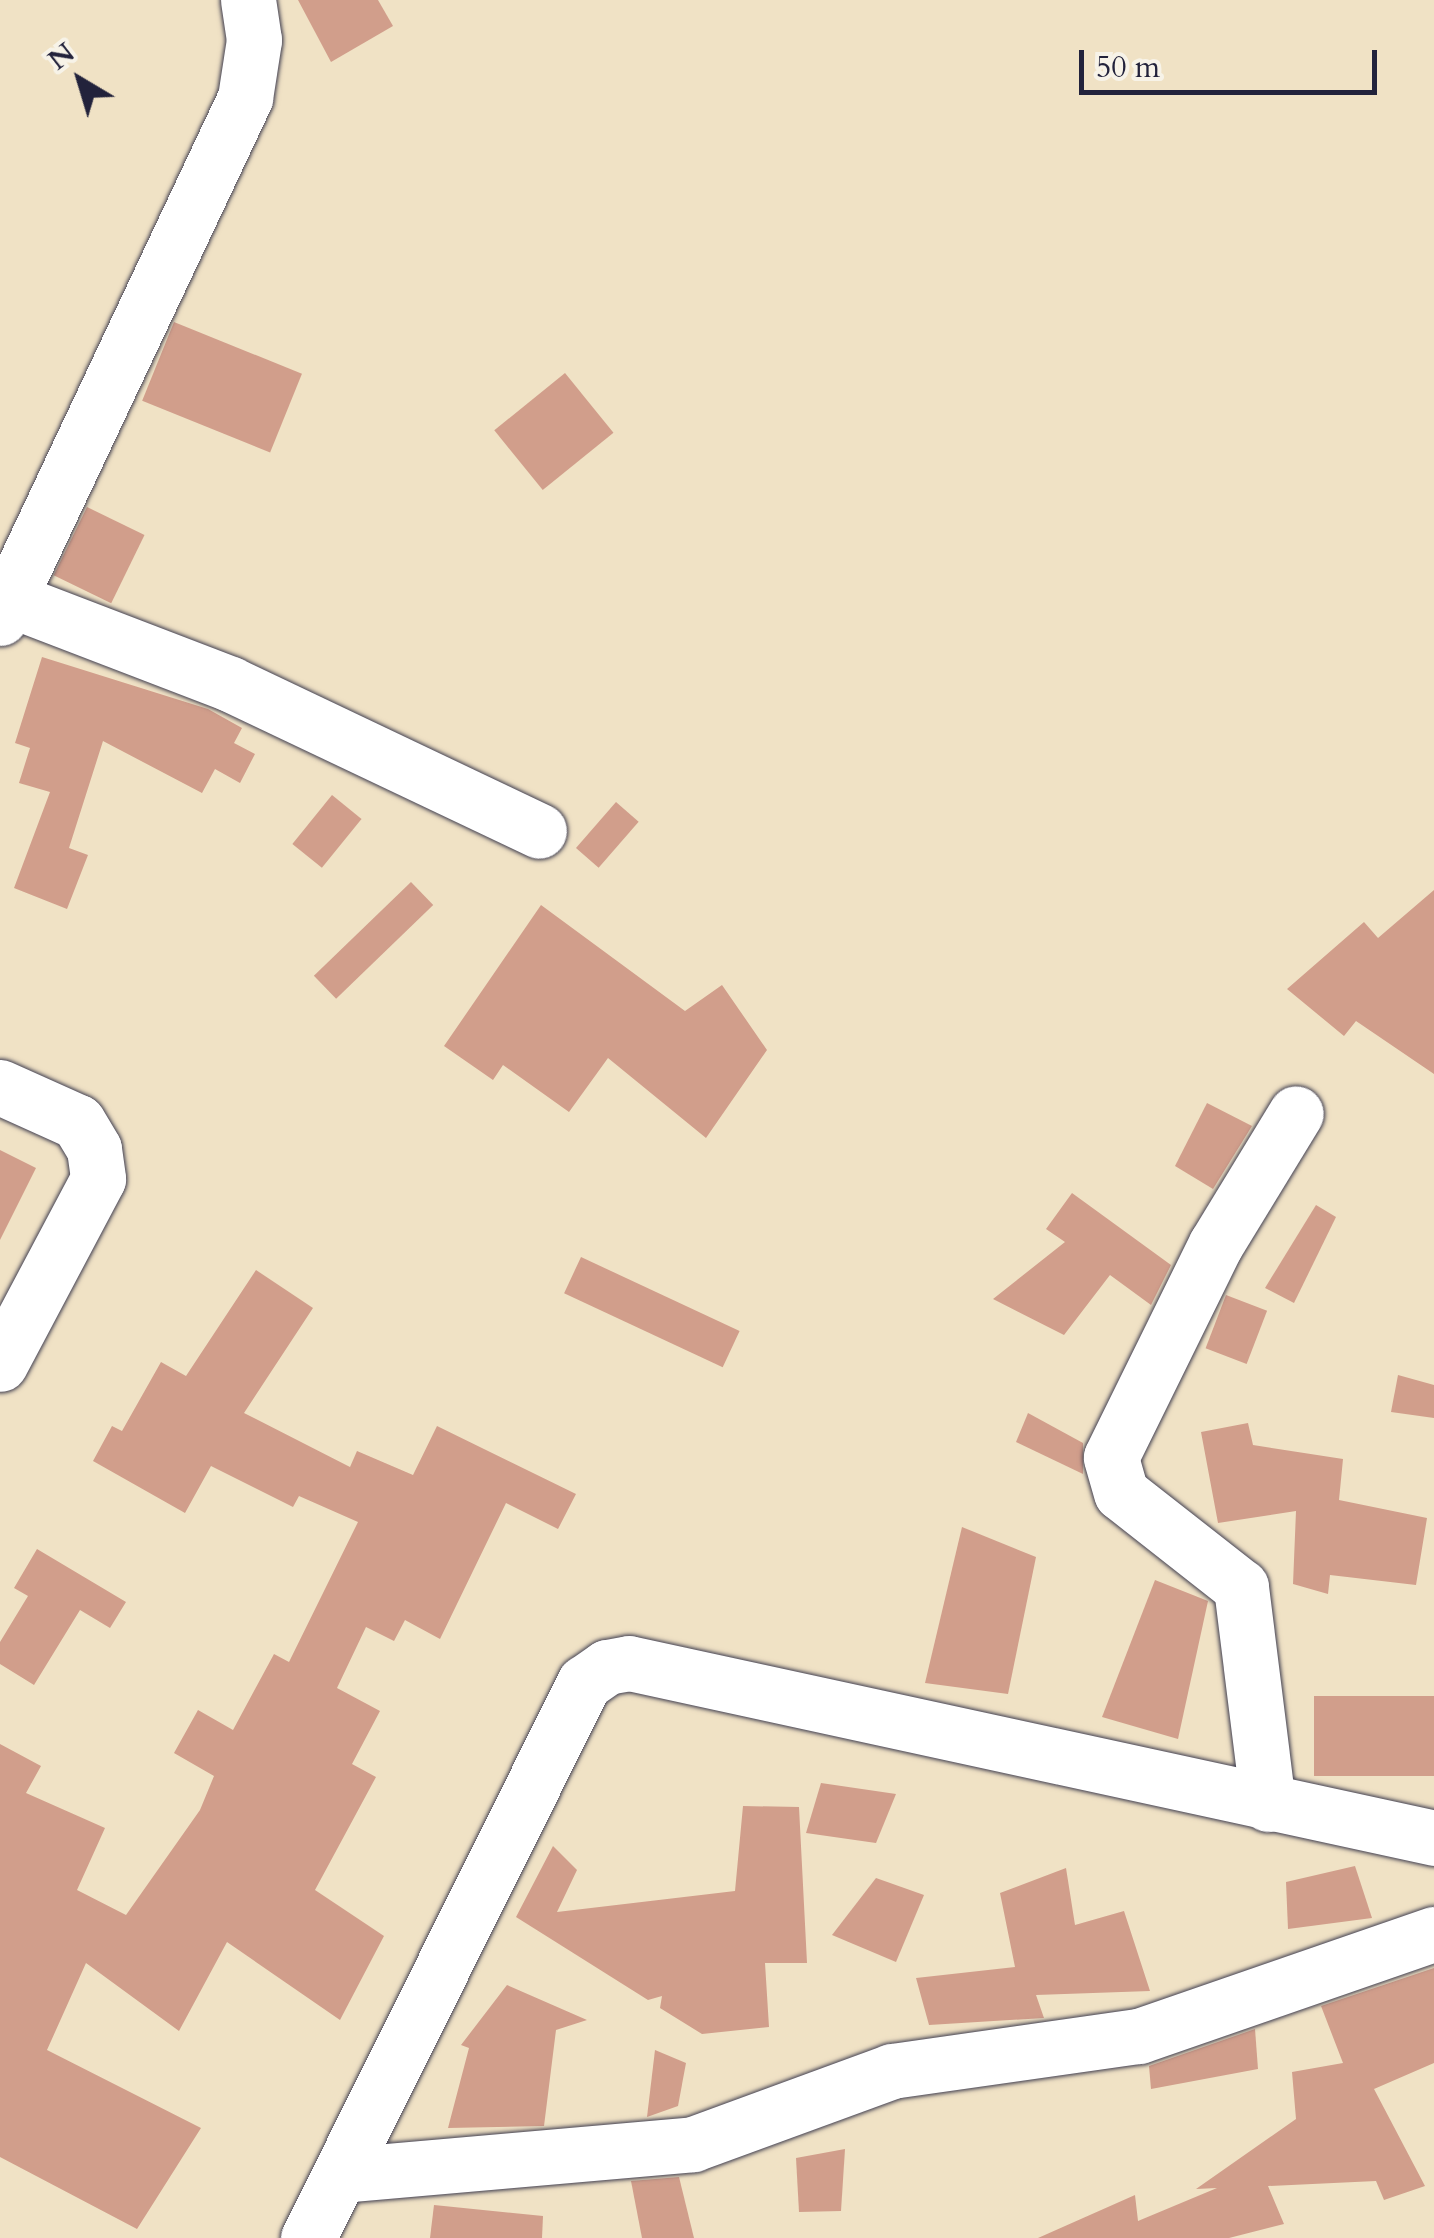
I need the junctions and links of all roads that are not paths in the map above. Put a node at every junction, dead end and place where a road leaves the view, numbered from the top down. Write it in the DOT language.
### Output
graph roads {
  1 [pos="248,0"];
  2 [pos="4,608"];
  3 [pos="539,830"];
  4 [pos="0,1088"];
  5 [pos="1296,1113"];
  6 [pos="0,1364"];
  7 [pos="1268,1804"];
  8 [pos="1434,1838"];
  9 [pos="1434,1934"];
  10 [pos="341,2174"];
  11 [pos="308,2238"];
  1 -- 2 [label="street"];
  2 -- 3 [label="street"];
  4 -- 6 [label="street"];
  5 -- 7 [label="street"];
  7 -- 8 [label="street"];
  7 -- 10 [label="street"];
  9 -- 10 [label="street"];
  10 -- 11 [label="street"];
}
